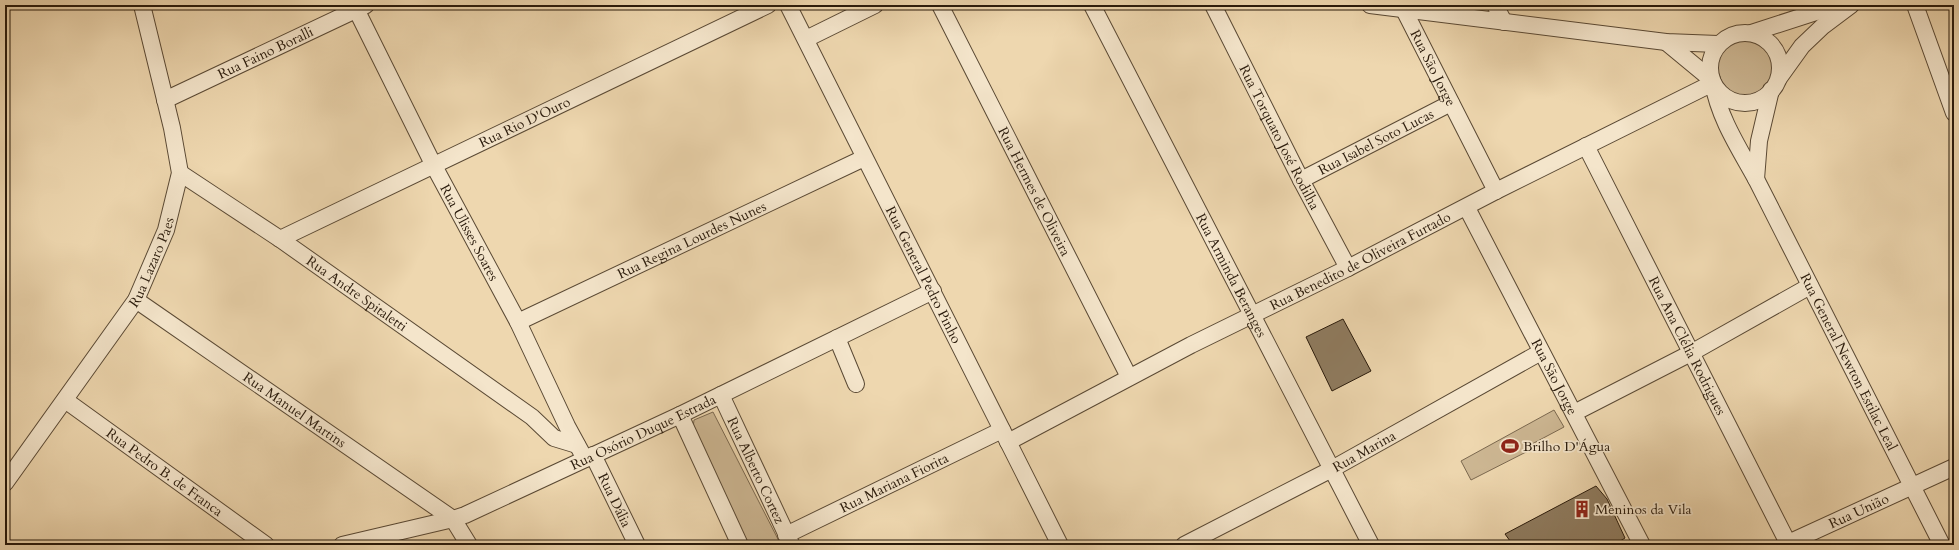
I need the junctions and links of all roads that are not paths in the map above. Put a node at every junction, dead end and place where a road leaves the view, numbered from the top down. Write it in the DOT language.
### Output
graph roads {
  1 [pos="142,5"];
  2 [pos="768,5"];
  3 [pos="788,5"];
  4 [pos="875,5"];
  5 [pos="940,5"];
  6 [pos="1092,5"];
  7 [pos="1213,5"];
  8 [pos="1370,5"];
  9 [pos="1495,5"];
  10 [pos="1838,5"];
  11 [pos="1851,5"];
  12 [pos="1915,5"];
  13 [pos="359,6"];
  14 [pos="1403,8"];
  15 [pos="1504,22"];
  16 [pos="1751,33"];
  17 [pos="806,39"];
  18 [pos="1666,42"];
  19 [pos="1718,44"];
  20 [pos="1712,82"];
  21 [pos="1775,84"];
  22 [pos="165,100"];
  23 [pos="1451,103"];
  24 [pos="1954,113"];
  25 [pos="1586,146"];
  26 [pos="864,158"];
  27 [pos="434,166"];
  28 [pos="180,173"];
  29 [pos="1756,179"];
  30 [pos="1301,180"];
  31 [pos="1496,191"];
  32 [pos="1467,208"];
  33 [pos="280,239"];
  34 [pos="1348,268"];
  35 [pos="1810,286"];
  36 [pos="934,291"];
  37 [pos="136,300"];
  38 [pos="1252,313"];
  39 [pos="518,322"];
  40 [pos="837,338"];
  41 [pos="1541,352"];
  42 [pos="1691,353"];
  43 [pos="1129,377"];
  44 [pos="856,384"];
  45 [pos="721,395"];
  46 [pos="64,400"];
  47 [pos="1574,414"];
  48 [pos="680,415"];
  49 [pos="532,417"];
  50 [pos="567,426"];
  51 [pos="1005,436"];
  52 [pos="577,445"];
  53 [pos="589,457"];
  54 [pos="1954,467"];
  55 [pos="1332,468"];
  56 [pos="5,483"];
  57 [pos="1912,486"];
  58 [pos="453,519"];
  59 [pos="1209,539"];
  60 [pos="789,540"];
  61 [pos="1787,544"];
  62 [pos="266,545"];
  63 [pos="342,545"];
  64 [pos="469,545"];
  65 [pos="637,545"];
  66 [pos="740,545"];
  67 [pos="1060,545"];
  68 [pos="1184,545"];
  69 [pos="1371,545"];
  70 [pos="1642,545"];
  71 [pos="1942,545"];
  1 -- 22 [label="street, Rua Lazaro Paes"];
  2 -- 27 [label="street, Rua Rio D'Ouro"];
  3 -- 17 [label="street, Rua General Pedro Pinho"];
  4 -- 17 [label="street"];
  5 -- 43 [label="street, Rua Hermes de Oliveira"];
  6 -- 38 [label="street, Rua Arminda Beranges"];
  7 -- 30 [label="street, Rua Torquato José Rodilha"];
  8 -- 14 [label="street"];
  9 -- 15 [label="street"];
  10 -- 16 [label="street"];
  11 -- 21 [label="street"];
  12 -- 24 [label="street"];
  13 -- 22 [label="street, Rua Faino Boralli"];
  13 -- 27 [label="street, Rua Ulisses Soares"];
  14 -- 15 [label="street"];
  14 -- 23 [label="street, Rua São Jorge"];
  15 -- 18 [label="street"];
  16 -- 19 [label="street"];
  16 -- 21 [label="street"];
  17 -- 26 [label="street, Rua General Pedro Pinho"];
  18 -- 19 [label="street"];
  18 -- 20 [label="street"];
  19 -- 20 [label="street"];
  20 -- 21 [label="street"];
  20 -- 25 [label="street, Rua Benedito de Oliveira Furtado"];
  20 -- 29 [label="street, Rua General Newton Estilac Leal"];
  21 -- 29 [label="street"];
  22 -- 28 [label="street, Rua Lazaro Paes"];
  23 -- 30 [label="street, Rua Isabel Soto Lucas"];
  23 -- 31 [label="street, Rua São Jorge"];
  25 -- 31 [label="street, Rua Benedito de Oliveira Furtado"];
  25 -- 42 [label="street, Rua Ana Clélia Rodrigues"];
  26 -- 36 [label="street, Rua General Pedro Pinho"];
  26 -- 39 [label="street, Rua Regina Lourdes Nunes"];
  27 -- 33 [label="street, Rua Rio D'Ouro"];
  27 -- 39 [label="street, Rua Ulisses Soares"];
  28 -- 33 [label="street, Rua Andre Spitaletti"];
  28 -- 37 [label="street, Rua Lazaro Paes"];
  29 -- 35 [label="street, Rua General Newton Estilac Leal"];
  30 -- 34 [label="street, Rua Torquato José Rodilha"];
  31 -- 32 [label="street, Rua Benedito de Oliveira Furtado"];
  32 -- 34 [label="street, Rua Benedito de Oliveira Furtado"];
  32 -- 41 [label="street, Rua São Jorge"];
  33 -- 49 [label="street, Rua Andre Spitaletti"];
  34 -- 38 [label="street, Rua Benedito de Oliveira Furtado"];
  35 -- 42 [label="street"];
  35 -- 57 [label="street, Rua General Newton Estilac Leal"];
  36 -- 40 [label="street, Rua Osório Duque Estrada"];
  36 -- 51 [label="street, Rua General Pedro Pinho"];
  37 -- 46 [label="street, Rua Lazaro Paes"];
  37 -- 58 [label="street, Rua Manuel Martins"];
  38 -- 43 [label="street, Rua Benedito de Oliveira Furtado"];
  38 -- 55 [label="street, Rua Arminda Beranges"];
  39 -- 50 [label="street, Rua Ulisses Soares"];
  40 -- 44 [label="street"];
  40 -- 45 [label="street, Rua Osório Duque Estrada"];
  41 -- 47 [label="street, Rua São Jorge"];
  41 -- 55 [label="street, Rua Marina"];
  42 -- 47 [label="street"];
  42 -- 61 [label="street, Rua Ana Clélia Rodrigues"];
  43 -- 51 [label="street, Rua Benedito de Oliveira Furtado"];
  45 -- 48 [label="street, Rua Osório Duque Estrada"];
  45 -- 60 [label="street, Rua Alberto Cortez"];
  46 -- 56 [label="street, Rua Lazaro Paes"];
  46 -- 62 [label="street, Rua Pedro B. de Franca"];
  47 -- 70 [label="street, Rua São Jorge"];
  48 -- 53 [label="street, Rua Osório Duque Estrada"];
  48 -- 66 [label="street"];
  49 -- 50 [label="street, Rua Andre Spitaletti"];
  49 -- 52 [label="street, Rua Andre Spitaletti"];
  50 -- 52 [label="street, Rua Ulisses Soares"];
  51 -- 60 [label="street, Rua Mariana Fiorita"];
  51 -- 67 [label="street, Rua General Pedro Pinho"];
  52 -- 53 [label="street, Rua Ulisses Soares"];
  53 -- 58 [label="street, Rua Osório Duque Estrada"];
  53 -- 65 [label="street, Rua Dália"];
  54 -- 57 [label="street, Rua União"];
  55 -- 59 [label="street, Rua Marina"];
  55 -- 69 [label="street, Rua Arminda Beranges"];
  57 -- 61 [label="street, Rua União"];
  57 -- 71 [label="street, Rua General Newton Estilac Leal"];
  58 -- 63 [label="street, Rua Osório Duque Estrada"];
  58 -- 64 [label="street"];
  59 -- 68 [label="street, Rua Marina"];
}
